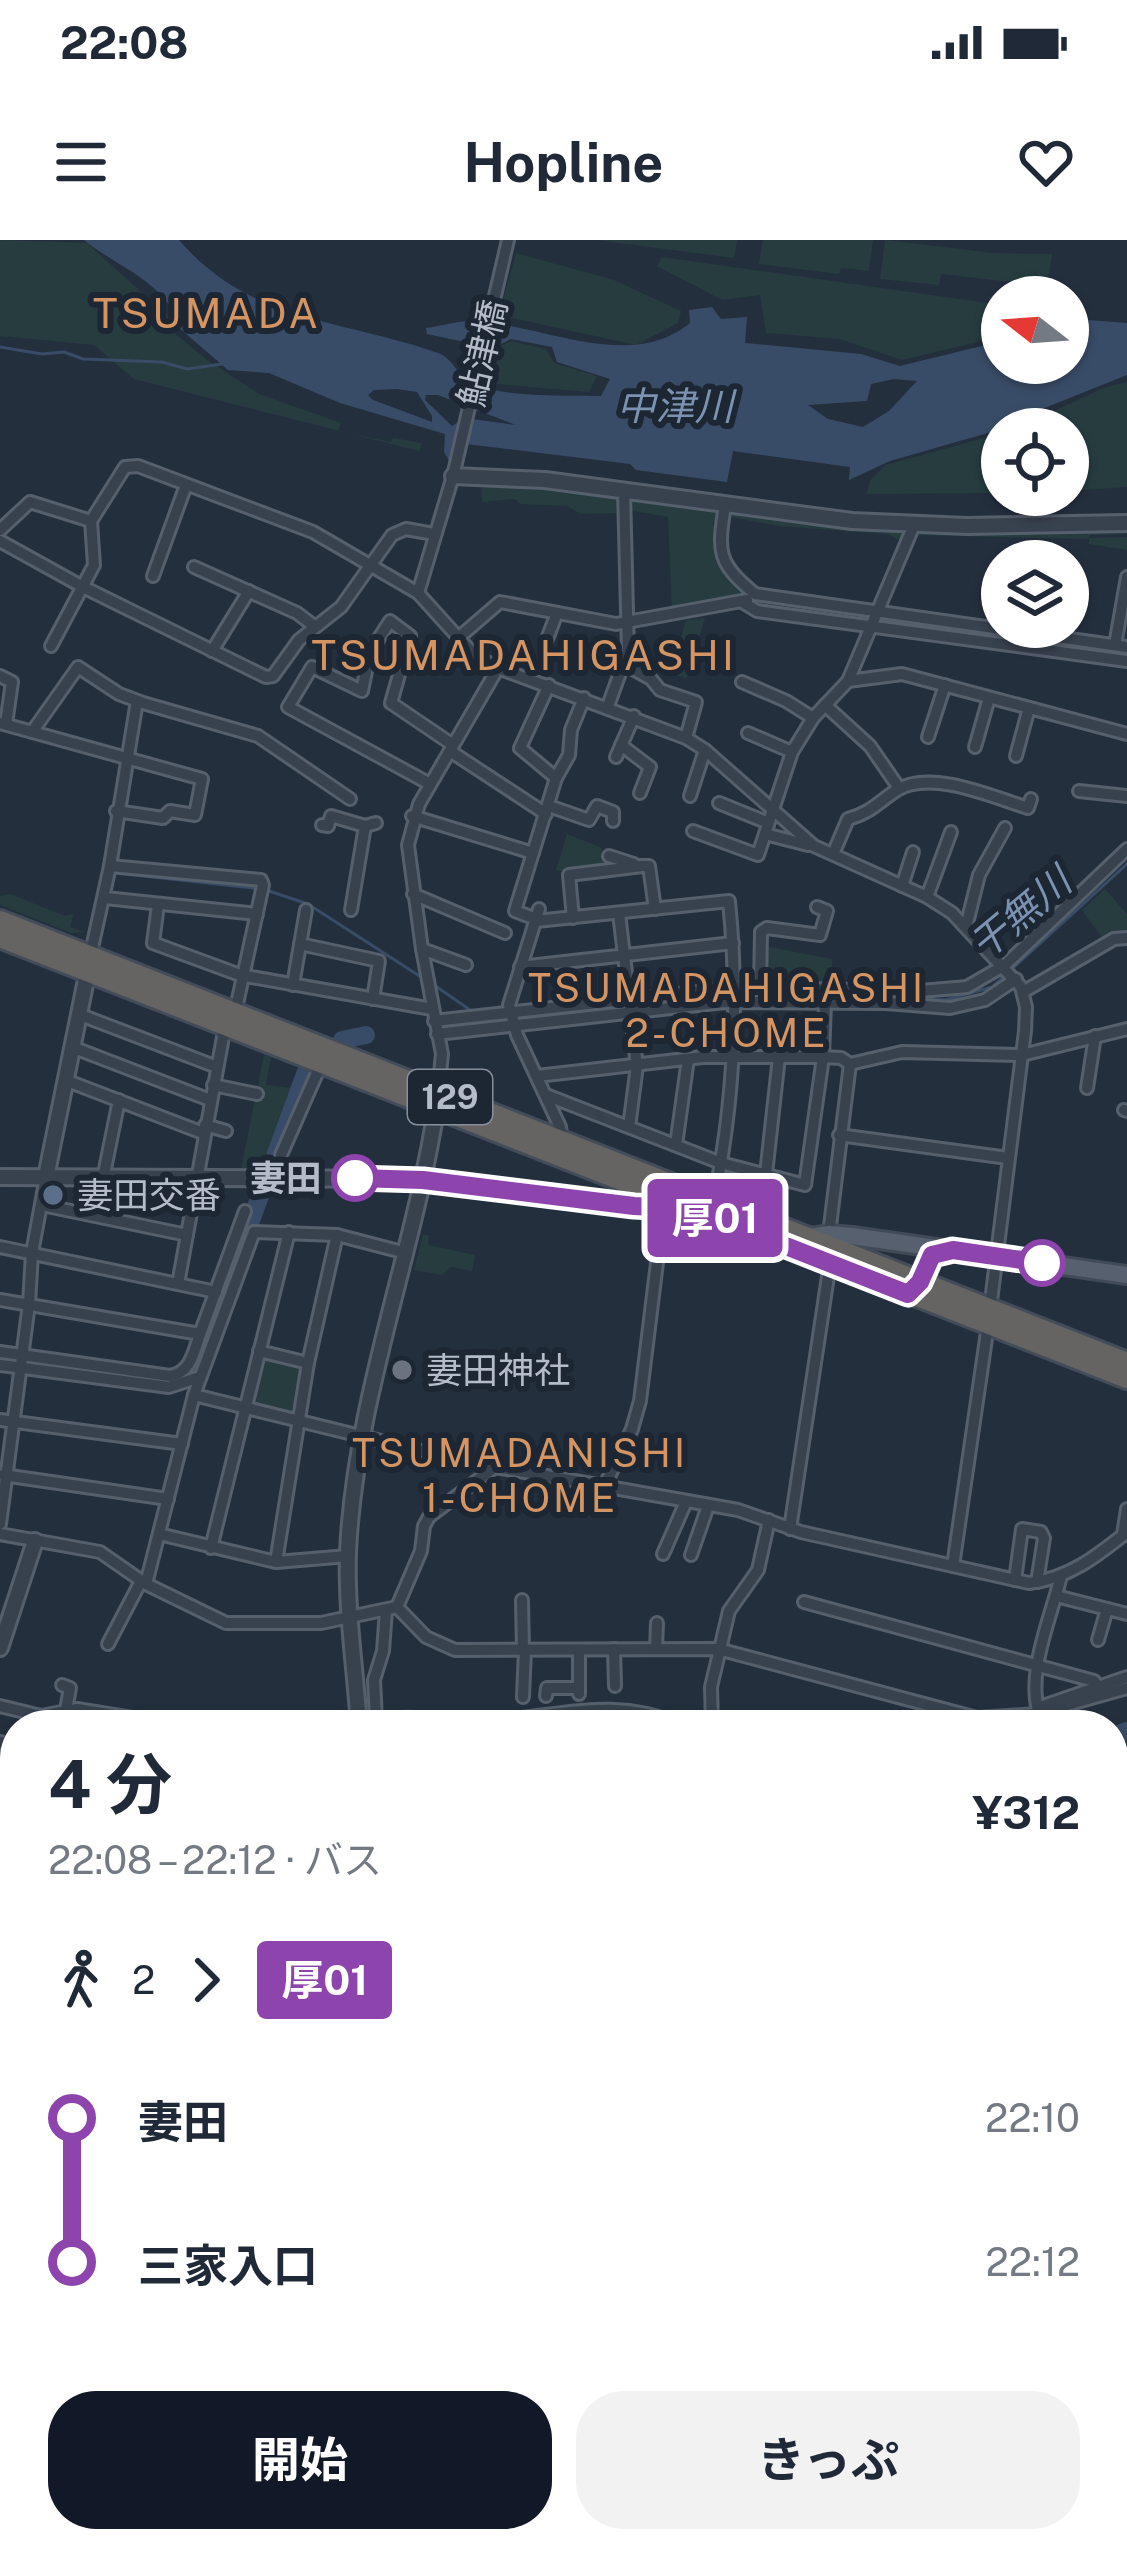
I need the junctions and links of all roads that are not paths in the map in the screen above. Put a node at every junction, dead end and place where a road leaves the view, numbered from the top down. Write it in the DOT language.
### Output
graph roads {
  1 [pos="508,240"];
  2 [pos="455,471"];
  3 [pos="186,485"];
  4 [pos="623,491"];
  5 [pos="725,505"];
  6 [pos="91,521"];
  7 [pos="1127,523"];
  8 [pos="914,525"];
  9 [pos="0,530"];
  10 [pos="434,534"];
  11 [pos="0,541"];
  12 [pos="372,564"];
  13 [pos="194,567"];
  14 [pos="153,576"];
  15 [pos="1127,577"];
  16 [pos="83,587"];
  17 [pos="249,591"];
  18 [pos="418,593"];
  19 [pos="755,594"];
  20 [pos="744,603"];
  21 [pos="557,613"];
  22 [pos="878,613"];
  23 [pos="628,622"];
  24 [pos="968,625"];
  25 [pos="314,626"];
  26 [pos="872,626"];
  27 [pos="457,638"];
  28 [pos="547,639"];
  29 [pos="965,639"];
  30 [pos="51,646"];
  31 [pos="1121,646"];
  32 [pos="212,651"];
  33 [pos="322,653"];
  34 [pos="1127,662"];
  35 [pos="624,664"];
  36 [pos="312,668"];
  37 [pos="498,668"];
  38 [pos="4,675"];
  39 [pos="848,681"];
  40 [pos="742,682"];
  41 [pos="946,685"];
  42 [pos="549,686"];
  43 [pos="584,698"];
  44 [pos="988,698"];
  45 [pos="136,700"];
  46 [pos="825,705"];
  47 [pos="608,706"];
  48 [pos="1029,708"];
  49 [pos="634,716"];
  50 [pos="813,718"];
  51 [pos="3,724"];
  52 [pos="32,732"];
  53 [pos="1127,734"];
  54 [pos="947,735"];
  55 [pos="686,737"];
  56 [pos="753,738"];
  57 [pos="975,747"];
  58 [pos="451,748"];
  59 [pos="705,750"];
  60 [pos="792,752"];
  61 [pos="1016,756"];
  62 [pos="127,757"];
  63 [pos="556,778"];
  64 [pos="430,784"];
  65 [pos="645,786"];
  66 [pos="899,788"];
  67 [pos="1079,791"];
  68 [pos="690,796"];
  69 [pos="1127,796"];
  70 [pos="350,799"];
  71 [pos="725,803"];
  72 [pos="772,808"];
  73 [pos="548,810"];
  74 [pos="116,811"];
  75 [pos="412,816"];
  76 [pos="615,817"];
  77 [pos="1023,822"];
  78 [pos="765,828"];
  79 [pos="1005,828"];
  80 [pos="326,829"];
  81 [pos="693,831"];
  82 [pos="951,832"];
  83 [pos="814,846"];
  84 [pos="1127,849"];
  85 [pos="913,852"];
  86 [pos="533,853"];
  87 [pos="833,854"];
  88 [pos="609,856"];
  89 [pos="110,866"];
  90 [pos="642,866"];
  91 [pos="902,886"];
  92 [pos="413,894"];
  93 [pos="105,898"];
  94 [pos="927,898"];
  95 [pos="158,905"];
  96 [pos="655,909"];
  97 [pos="306,910"];
  98 [pos="351,910"];
  99 [pos="826,911"];
  100 [pos="619,913"];
  101 [pos="257,914"];
  102 [pos="537,916"];
  103 [pos="573,918"];
  104 [pos="0,920"];
  105 [pos="966,927"];
  106 [pos="505,933"];
  107 [pos="1127,938"];
  108 [pos="3,943"];
  109 [pos="733,943"];
  110 [pos="300,944"];
  111 [pos="422,949"];
  112 [pos="624,956"];
  113 [pos="88,964"];
  114 [pos="466,965"];
  115 [pos="520,967"];
  116 [pos="1010,972"];
  117 [pos="245,975"];
  118 [pos="293,986"];
  119 [pos="760,989"];
  120 [pos="1024,992"];
  121 [pos="733,995"];
  122 [pos="373,999"];
  123 [pos="825,1003"];
  124 [pos="629,1005"];
  125 [pos="78,1014"];
  126 [pos="512,1018"];
  127 [pos="230,1020"];
  128 [pos="435,1021"];
  129 [pos="1127,1029"];
  130 [pos="1095,1036"];
  131 [pos="72,1047"];
  132 [pos="1022,1055"];
  133 [pos="733,1056"];
  134 [pos="779,1057"];
  135 [pos="824,1057"];
  136 [pos="688,1059"];
  137 [pos="321,1064"];
  138 [pos="850,1064"];
  139 [pos="637,1066"];
  140 [pos="217,1067"];
  141 [pos="537,1076"];
  142 [pos="65,1080"];
  143 [pos="213,1085"];
  144 [pos="1088,1088"];
  145 [pos="256,1094"];
  146 [pos="546,1095"];
  147 [pos="119,1100"];
  148 [pos="210,1100"];
  149 [pos="437,1100"];
  150 [pos="629,1127"];
  151 [pos="204,1129"];
  152 [pos="226,1131"];
  153 [pos="839,1135"];
  154 [pos="562,1141"];
  155 [pos="676,1145"];
  156 [pos="1008,1158"];
  157 [pos="721,1162"];
  158 [pos="766,1174"];
  159 [pos="0,1177"];
  160 [pos="46,1177"];
  161 [pos="280,1178"];
  162 [pos="103,1179"];
  163 [pos="196,1179"];
  164 [pos="423,1180"];
  165 [pos="714,1200"];
  166 [pos="664,1204"];
  167 [pos="42,1205"];
  168 [pos="245,1211"];
  169 [pos="289,1232"];
  170 [pos="187,1235"];
  171 [pos="337,1235"];
  172 [pos="820,1235"];
  173 [pos="929,1245"];
  174 [pos="0,1247"];
  175 [pos="953,1250"];
  176 [pos="32,1253"];
  177 [pos="406,1253"];
  178 [pos="998,1257"];
  179 [pos="830,1263"];
  180 [pos="1127,1275"];
  181 [pos="178,1284"];
  182 [pos="911,1284"];
  183 [pos="216,1292"];
  184 [pos="0,1300"];
  185 [pos="29,1304"];
  186 [pos="989,1317"];
  187 [pos="200,1334"];
  188 [pos="259,1351"];
  189 [pos="0,1352"];
  190 [pos="22,1362"];
  191 [pos="1127,1362"];
  192 [pos="308,1363"];
  193 [pos="0,1365"];
  194 [pos="200,1377"];
  195 [pos="1127,1379"];
  196 [pos="176,1380"];
  197 [pos="194,1395"];
  198 [pos="244,1408"];
  199 [pos="7,1421"];
  200 [pos="298,1421"];
  201 [pos="363,1437"];
  202 [pos="182,1444"];
  203 [pos="496,1466"];
  204 [pos="3,1475"];
  205 [pos="604,1487"];
  206 [pos="168,1498"];
  207 [pos="685,1504"];
  208 [pos="708,1506"];
  209 [pos="1127,1509"];
  210 [pos="769,1520"];
  211 [pos="0,1524"];
  212 [pos="790,1528"];
  213 [pos="0,1534"];
  214 [pos="159,1534"];
  215 [pos="1125,1534"];
  216 [pos="35,1541"];
  217 [pos="211,1549"];
  218 [pos="663,1554"];
  219 [pos="691,1555"];
  220 [pos="348,1556"];
  221 [pos="276,1562"];
  222 [pos="952,1566"];
  223 [pos="1061,1576"];
  224 [pos="1015,1580"];
  225 [pos="143,1582"];
  226 [pos="1037,1582"];
  227 [pos="1056,1596"];
  228 [pos="522,1600"];
  229 [pos="804,1602"];
  230 [pos="392,1609"];
  231 [pos="1107,1609"];
  232 [pos="1127,1613"];
  233 [pos="350,1614"];
  234 [pos="657,1623"];
  235 [pos="1098,1640"];
  236 [pos="108,1644"];
  237 [pos="0,1648"];
  238 [pos="718,1648"];
  239 [pos="614,1649"];
  240 [pos="656,1649"];
  241 [pos="524,1650"];
  242 [pos="579,1650"];
  243 [pos="1039,1665"];
  244 [pos="1127,1677"];
  245 [pos="62,1685"];
  246 [pos="615,1686"];
  247 [pos="1098,1686"];
  248 [pos="546,1688"];
  249 [pos="1127,1688"];
  250 [pos="523,1697"];
  251 [pos="66,1710"];
  252 [pos="367,1710"];
  253 [pos="370,1710"];
  254 [pos="564,1710"];
  255 [pos="604,1710"];
  256 [pos="712,1710"];
  257 [pos="947,1710"];
  258 [pos="1038,1710"];
  259 [pos="1040,1710"];
  260 [pos="1042,1710"];
  1 -- 2 [label="street, 鮎津橋"];
  2 -- 4 [label="street"];
  2 -- 10 [label="street, 鮎津橋"];
  3 -- 6 [label="street"];
  3 -- 12 [label="street"];
  3 -- 14 [label="street"];
  4 -- 5 [label="street"];
  4 -- 23 [label="street"];
  5 -- 8 [label="street"];
  5 -- 19 [label="street"];
  6 -- 9 [label="street"];
  6 -- 16 [label="street"];
  7 -- 8 [label="street"];
  8 -- 22 [label="street"];
  10 -- 12 [label="street"];
  10 -- 18 [label="street, 鮎津橋"];
  11 -- 16 [label="street"];
  12 -- 18 [label="street"];
  12 -- 25 [label="street"];
  13 -- 17 [label="street"];
  15 -- 31 [label="street"];
  16 -- 30 [label="street"];
  16 -- 32 [label="street"];
  17 -- 25 [label="street"];
  17 -- 32 [label="street"];
  18 -- 27 [label="street"];
  19 -- 20 [label="street"];
  19 -- 22 [label="street"];
  20 -- 23 [label="street"];
  20 -- 26 [label="street"];
  21 -- 23 [label="street"];
  21 -- 27 [label="street"];
  21 -- 28 [label="street"];
  22 -- 24 [label="street"];
  22 -- 26 [label="street"];
  23 -- 35 [label="street"];
  24 -- 29 [label="street"];
  24 -- 31 [label="street"];
  25 -- 32 [label="street"];
  26 -- 29 [label="street"];
  26 -- 39 [label="street"];
  27 -- 37 [label="street"];
  29 -- 34 [label="street"];
  33 -- 36 [label="street"];
  35 -- 47 [label="street"];
  35 -- 55 [label="street"];
  36 -- 58 [label="street"];
  36 -- 64 [label="street"];
  37 -- 42 [label="street"];
  37 -- 58 [label="street"];
  38 -- 51 [label="street"];
  39 -- 41 [label="street"];
  39 -- 46 [label="street"];
  40 -- 50 [label="street"];
  41 -- 44 [label="street"];
  41 -- 54 [label="street"];
  42 -- 43 [label="street"];
  42 -- 63 [label="street"];
  43 -- 47 [label="street"];
  43 -- 63 [label="street"];
  44 -- 48 [label="street"];
  44 -- 57 [label="street"];
  45 -- 52 [label="street"];
  45 -- 62 [label="street"];
  45 -- 70 [label="street"];
  46 -- 50 [label="street"];
  46 -- 66 [label="street"];
  47 -- 49 [label="street"];
  48 -- 53 [label="street"];
  48 -- 61 [label="street"];
  49 -- 55 [label="street"];
  49 -- 65 [label="street"];
  50 -- 60 [label="street"];
  51 -- 52 [label="street"];
  52 -- 62 [label="street"];
  55 -- 59 [label="street"];
  56 -- 60 [label="street"];
  58 -- 64 [label="street"];
  58 -- 73 [label="street"];
  59 -- 68 [label="street"];
  59 -- 72 [label="street"];
  60 -- 72 [label="street"];
  62 -- 74 [label="street"];
  62 -- 74 [label="street"];
  63 -- 73 [label="street"];
  64 -- 75 [label="street"];
  66 -- 77 [label="street"];
  66 -- 87 [label="street"];
  67 -- 69 [label="street"];
  71 -- 78 [label="street"];
  72 -- 78 [label="street"];
  72 -- 83 [label="street"];
  73 -- 76 [label="street"];
  73 -- 86 [label="street"];
  74 -- 89 [label="street"];
  75 -- 86 [label="street"];
  75 -- 92 [label="street"];
  78 -- 81 [label="street"];
  78 -- 83 [label="street"];
  79 -- 105 [label="street"];
  80 -- 98 [label="street"];
  82 -- 94 [label="street"];
  83 -- 87 [label="street"];
  84 -- 116 [label="street"];
  85 -- 91 [label="street"];
  86 -- 102 [label="street"];
  87 -- 91 [label="street"];
  88 -- 90 [label="street"];
  89 -- 93 [label="street"];
  89 -- 101 [label="street"];
  90 -- 96 [label="street"];
  90 -- 103 [label="street"];
  91 -- 94 [label="street"];
  92 -- 106 [label="street"];
  92 -- 111 [label="street"];
  93 -- 95 [label="street"];
  93 -- 113 [label="street"];
  94 -- 105 [label="street"];
  95 -- 101 [label="street"];
  95 -- 117 [label="street"];
  96 -- 100 [label="street"];
  96 -- 109 [label="street"];
  97 -- 110 [label="street"];
  99 -- 119 [label="street"];
  100 -- 103 [label="street"];
  100 -- 112 [label="street"];
  101 -- 117 [label="street"];
  102 -- 103 [label="street"];
  102 -- 115 [label="street"];
  104 -- 113 [label="highway, 129"];
  105 -- 116 [label="street"];
  107 -- 120 [label="street"];
  108 -- 113 [label="highway, 129"];
  109 -- 112 [label="street"];
  109 -- 121 [label="street"];
  110 -- 118 [label="street"];
  110 -- 122 [label="street"];
  111 -- 114 [label="street"];
  111 -- 128 [label="street"];
  112 -- 115 [label="street"];
  112 -- 124 [label="street"];
  113 -- 125 [label="street"];
  113 -- 127 [label="highway, 129"];
  115 -- 126 [label="street"];
  116 -- 119 [label="street"];
  116 -- 120 [label="street"];
  116 -- 123 [label="street"];
  117 -- 118 [label="street"];
  117 -- 127 [label="street"];
  118 -- 122 [label="street"];
  119 -- 121 [label="street"];
  120 -- 132 [label="street"];
  121 -- 123 [label="street"];
  121 -- 124 [label="street"];
  121 -- 133 [label="street"];
  122 -- 128 [label="street"];
  123 -- 135 [label="street"];
  124 -- 126 [label="street"];
  124 -- 139 [label="street"];
  125 -- 131 [label="street"];
  125 -- 140 [label="street"];
  126 -- 128 [label="street"];
  126 -- 141 [label="street"];
  127 -- 137 [label="highway, 129"];
  127 -- 140 [label="street"];
  127 -- 149 [label="highway, 129"];
  128 -- 149 [label="street"];
  129 -- 130 [label="street"];
  130 -- 132 [label="street"];
  130 -- 144 [label="street"];
  131 -- 142 [label="street"];
  131 -- 148 [label="street"];
  132 -- 138 [label="street"];
  132 -- 156 [label="street"];
  133 -- 134 [label="street"];
  133 -- 136 [label="street"];
  133 -- 157 [label="street"];
  134 -- 135 [label="street"];
  134 -- 158 [label="street"];
  135 -- 138 [label="street"];
  135 -- 158 [label="street"];
  136 -- 139 [label="street"];
  136 -- 155 [label="street"];
  137 -- 149 [label="highway, 129"];
  137 -- 161 [label="street"];
  138 -- 153 [label="street"];
  139 -- 141 [label="street"];
  139 -- 150 [label="street"];
  140 -- 143 [label="street"];
  141 -- 146 [label="street"];
  142 -- 147 [label="street"];
  142 -- 160 [label="street"];
  143 -- 145 [label="street"];
  143 -- 148 [label="street"];
  146 -- 150 [label="street"];
  146 -- 154 [label="street"];
  147 -- 151 [label="street"];
  147 -- 162 [label="street"];
  148 -- 151 [label="street"];
  149 -- 154 [label="highway, 129"];
  149 -- 164 [label="street"];
  149 -- 166 [label="highway, 129"];
  150 -- 155 [label="street"];
  151 -- 152 [label="street"];
  151 -- 163 [label="street"];
  153 -- 156 [label="street"];
  153 -- 172 [label="street"];
  154 -- 165 [label="highway, 129"];
  155 -- 157 [label="street"];
  156 -- 178 [label="street"];
  157 -- 158 [label="street"];
  157 -- 165 [label="street"];
  159 -- 160 [label="street"];
  160 -- 162 [label="street"];
  160 -- 167 [label="street"];
  161 -- 163 [label="street"];
  161 -- 164 [label="street"];
  162 -- 163 [label="street"];
  163 -- 170 [label="street"];
  164 -- 166 [label="street"];
  164 -- 177 [label="street"];
  165 -- 172 [label="highway, 129"];
  166 -- 179 [label="highway, 129"];
  166 -- 205 [label="street"];
  167 -- 170 [label="street"];
  167 -- 176 [label="street"];
  168 -- 183 [label="street"];
  169 -- 171 [label="street"];
  169 -- 188 [label="street"];
  169 -- 194 [label="street"];
  170 -- 181 [label="street"];
  171 -- 177 [label="street"];
  171 -- 192 [label="street"];
  172 -- 173 [label="main road"];
  172 -- 182 [label="highway, 129"];
  173 -- 175 [label="main road"];
  173 -- 182 [label="main road"];
  174 -- 176 [label="street"];
  175 -- 178 [label="main road"];
  175 -- 182 [label="main road"];
  176 -- 181 [label="street"];
  176 -- 185 [label="street"];
  177 -- 201 [label="street"];
  178 -- 180 [label="main road"];
  178 -- 186 [label="street"];
  179 -- 182 [label="highway, 129"];
  179 -- 212 [label="street"];
  181 -- 183 [label="street"];
  182 -- 186 [label="highway, 129"];
  183 -- 187 [label="street"];
  184 -- 185 [label="street"];
  185 -- 187 [label="street"];
  185 -- 190 [label="street"];
  186 -- 191 [label="highway, 129"];
  186 -- 195 [label="highway, 129"];
  186 -- 222 [label="street"];
  187 -- 196 [label="street"];
  188 -- 192 [label="street"];
  188 -- 198 [label="street"];
  189 -- 190 [label="street"];
  190 -- 193 [label="street"];
  190 -- 196 [label="street"];
  190 -- 199 [label="street"];
  192 -- 200 [label="street"];
  194 -- 196 [label="street"];
  194 -- 197 [label="street"];
  197 -- 198 [label="street"];
  197 -- 202 [label="street"];
  198 -- 200 [label="street"];
  198 -- 217 [label="street"];
  199 -- 202 [label="street"];
  199 -- 204 [label="street"];
  200 -- 201 [label="street"];
  200 -- 221 [label="street"];
  201 -- 203 [label="street"];
  201 -- 220 [label="street"];
  202 -- 206 [label="street"];
  203 -- 205 [label="street"];
  203 -- 230 [label="street"];
  204 -- 206 [label="street"];
  204 -- 211 [label="street"];
  205 -- 207 [label="street"];
  206 -- 214 [label="street"];
  207 -- 208 [label="street"];
  207 -- 218 [label="street"];
  208 -- 210 [label="street"];
  208 -- 219 [label="street"];
  209 -- 215 [label="street"];
  210 -- 212 [label="street"];
  210 -- 238 [label="street"];
  212 -- 222 [label="street"];
  213 -- 216 [label="street"];
  214 -- 217 [label="street"];
  214 -- 225 [label="street"];
  215 -- 223 [label="street"];
  216 -- 225 [label="street"];
  216 -- 237 [label="street"];
  217 -- 221 [label="street"];
  220 -- 221 [label="street"];
  220 -- 233 [label="street"];
  222 -- 224 [label="street"];
  223 -- 226 [label="street"];
  223 -- 227 [label="street"];
  224 -- 226 [label="street"];
  224 -- 226 [label="street"];
  225 -- 233 [label="street"];
  225 -- 236 [label="street"];
  227 -- 231 [label="street"];
  227 -- 243 [label="street"];
  228 -- 241 [label="street"];
  229 -- 243 [label="street"];
  230 -- 233 [label="street"];
  230 -- 241 [label="street"];
  230 -- 253 [label="street"];
  231 -- 232 [label="street"];
  231 -- 235 [label="street"];
  233 -- 252 [label="street"];
  234 -- 240 [label="street"];
  238 -- 240 [label="street"];
  238 -- 256 [label="street"];
  238 -- 257 [label="street"];
  239 -- 240 [label="street"];
  239 -- 242 [label="street"];
  239 -- 246 [label="street"];
  241 -- 242 [label="street"];
  241 -- 250 [label="street"];
  242 -- 248 [label="street"];
  243 -- 247 [label="street"];
  243 -- 258 [label="street"];
  244 -- 247 [label="street"];
  245 -- 251 [label="street"];
  247 -- 259 [label="street"];
  249 -- 260 [label="street"];
  254 -- 255 [label="street"];
}
